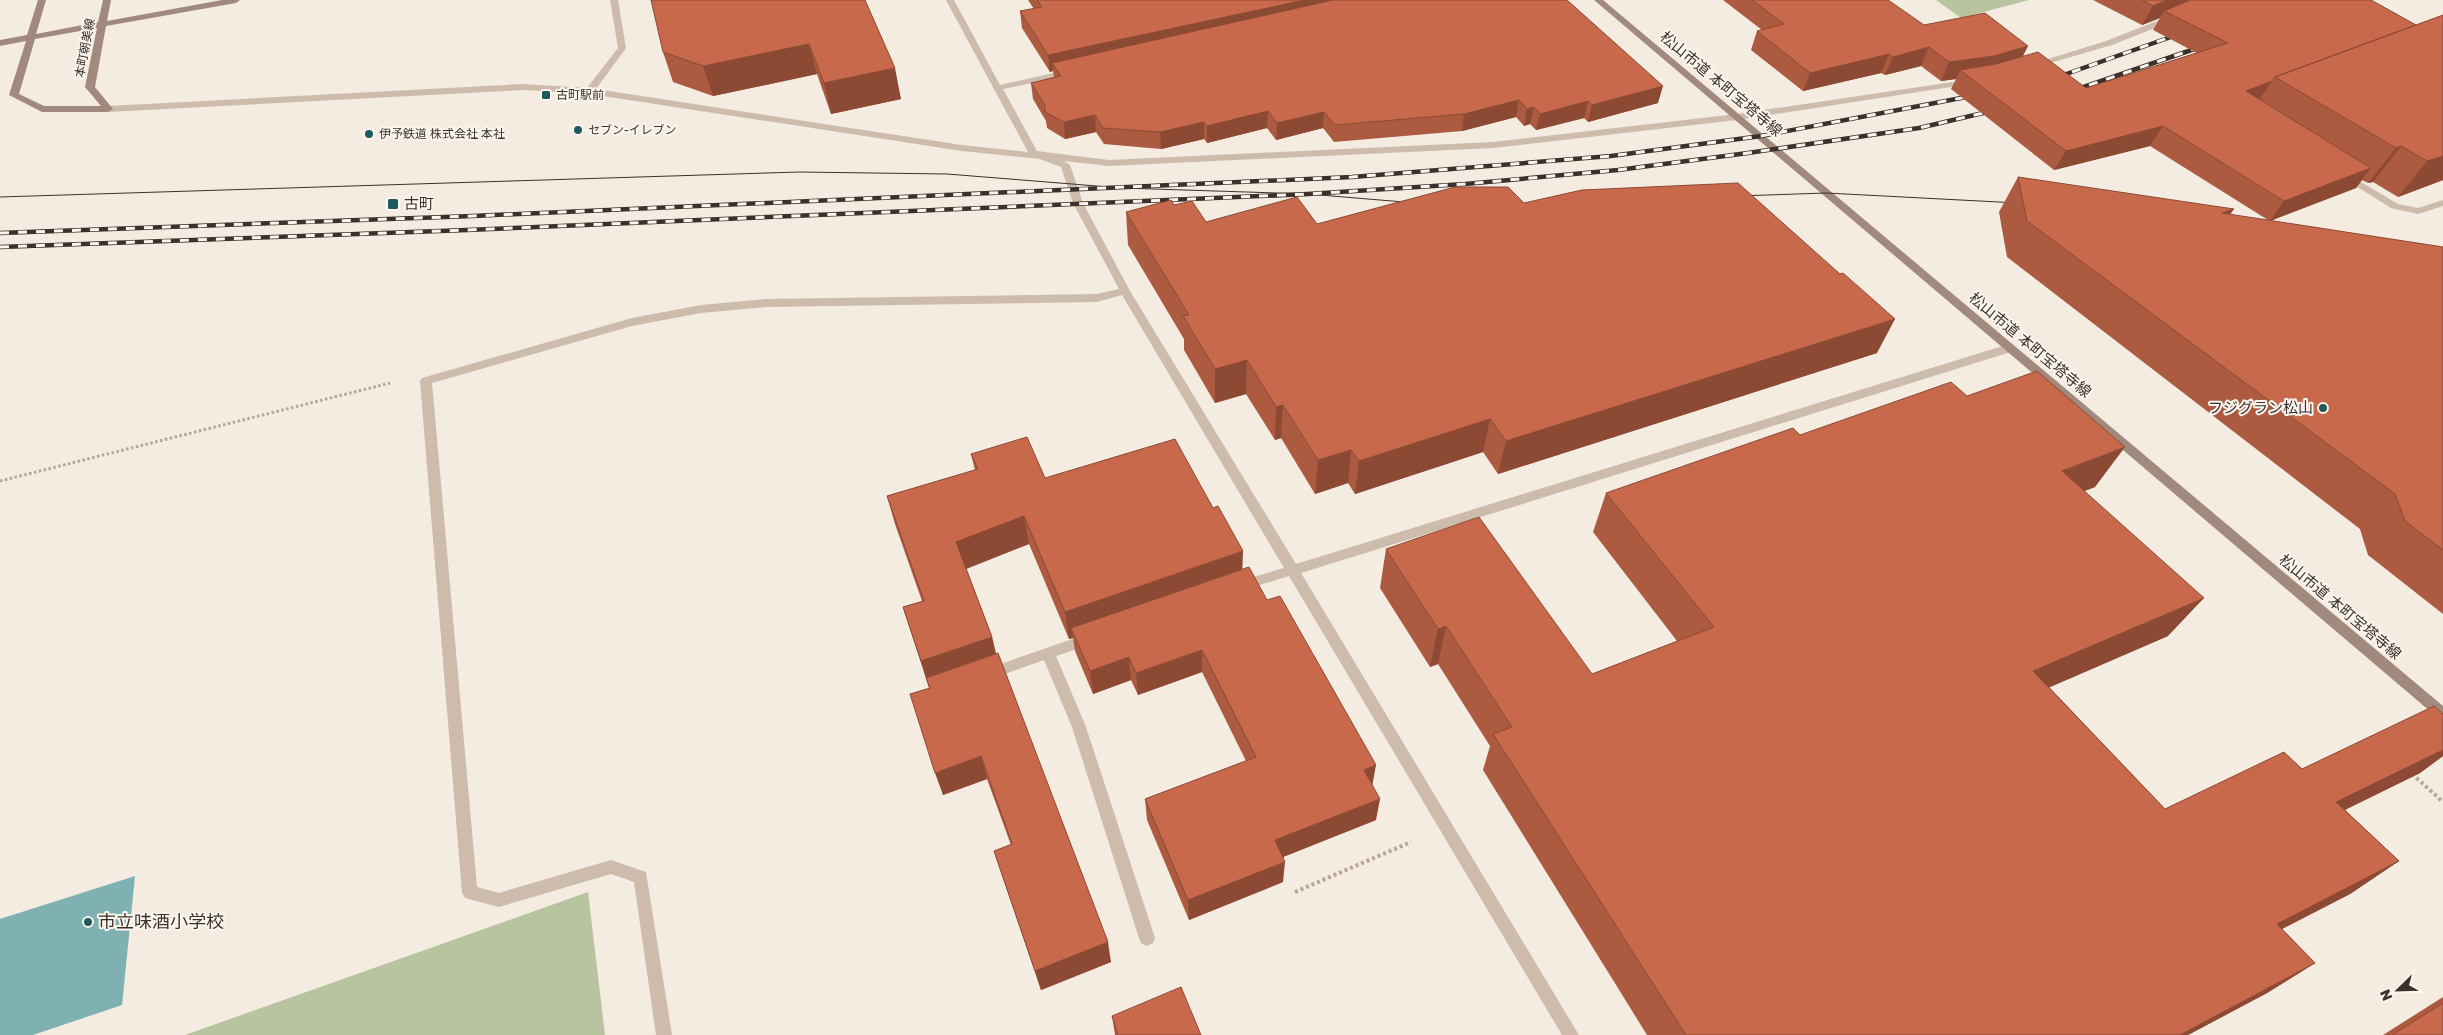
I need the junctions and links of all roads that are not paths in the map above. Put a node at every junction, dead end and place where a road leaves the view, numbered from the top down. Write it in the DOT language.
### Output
graph roads {
  1 [pos="42,0"];
  2 [pos="107,0"];
  3 [pos="236,0"];
  4 [pos="614,0"];
  5 [pos="950,0"];
  6 [pos="1598,0"];
  7 [pos="2180,14"];
  8 [pos="102,24"];
  9 [pos="32,38"];
  10 [pos="0,43"];
  11 [pos="2024,68"];
  12 [pos="1084,69"];
  13 [pos="1976,80"];
  14 [pos="997,88"];
  15 [pos="590,91"];
  16 [pos="108,109"];
  17 [pos="1737,117"];
  18 [pos="1033,153"];
  19 [pos="2338,171"];
  20 [pos="2443,203"];
  21 [pos="1125,291"];
  22 [pos="2010,348"];
  23 [pos="1292,569"];
  24 [pos="1226,591"];
  25 [pos="1104,634"];
  26 [pos="1048,653"];
  27 [pos="976,678"];
  28 [pos="2443,714"];
  29 [pos="1147,938"];
  30 [pos="664,1035"];
  31 [pos="1571,1035"];
  1 -- 9 [label="street"];
  2 -- 8 [label="street, 本町朝美線"];
  3 -- 8 [label="street"];
  4 -- 15 [label="street"];
  5 -- 14 [label="street"];
  6 -- 17 [label="street, 松山市道 本町宝塔寺線"];
  7 -- 11 [label="street"];
  8 -- 9 [label="street"];
  8 -- 16 [label="street, 本町朝美線"];
  9 -- 10 [label="street"];
  9 -- 16 [label="street"];
  12 -- 14 [label="street"];
  13 -- 17 [label="street"];
  14 -- 18 [label="street"];
  15 -- 16 [label="street"];
  15 -- 18 [label="street"];
  17 -- 18 [label="street"];
  17 -- 22 [label="street, 松山市道 本町宝塔寺線"];
  18 -- 21 [label="street"];
  19 -- 20 [label="street"];
  21 -- 23 [label="street"];
  21 -- 30 [label="street"];
  22 -- 23 [label="street"];
  22 -- 28 [label="street, 松山市道 本町宝塔寺線"];
  23 -- 24 [label="street"];
  23 -- 31 [label="street"];
  25 -- 26 [label="street"];
  26 -- 27 [label="street"];
  26 -- 29 [label="street"];
}
